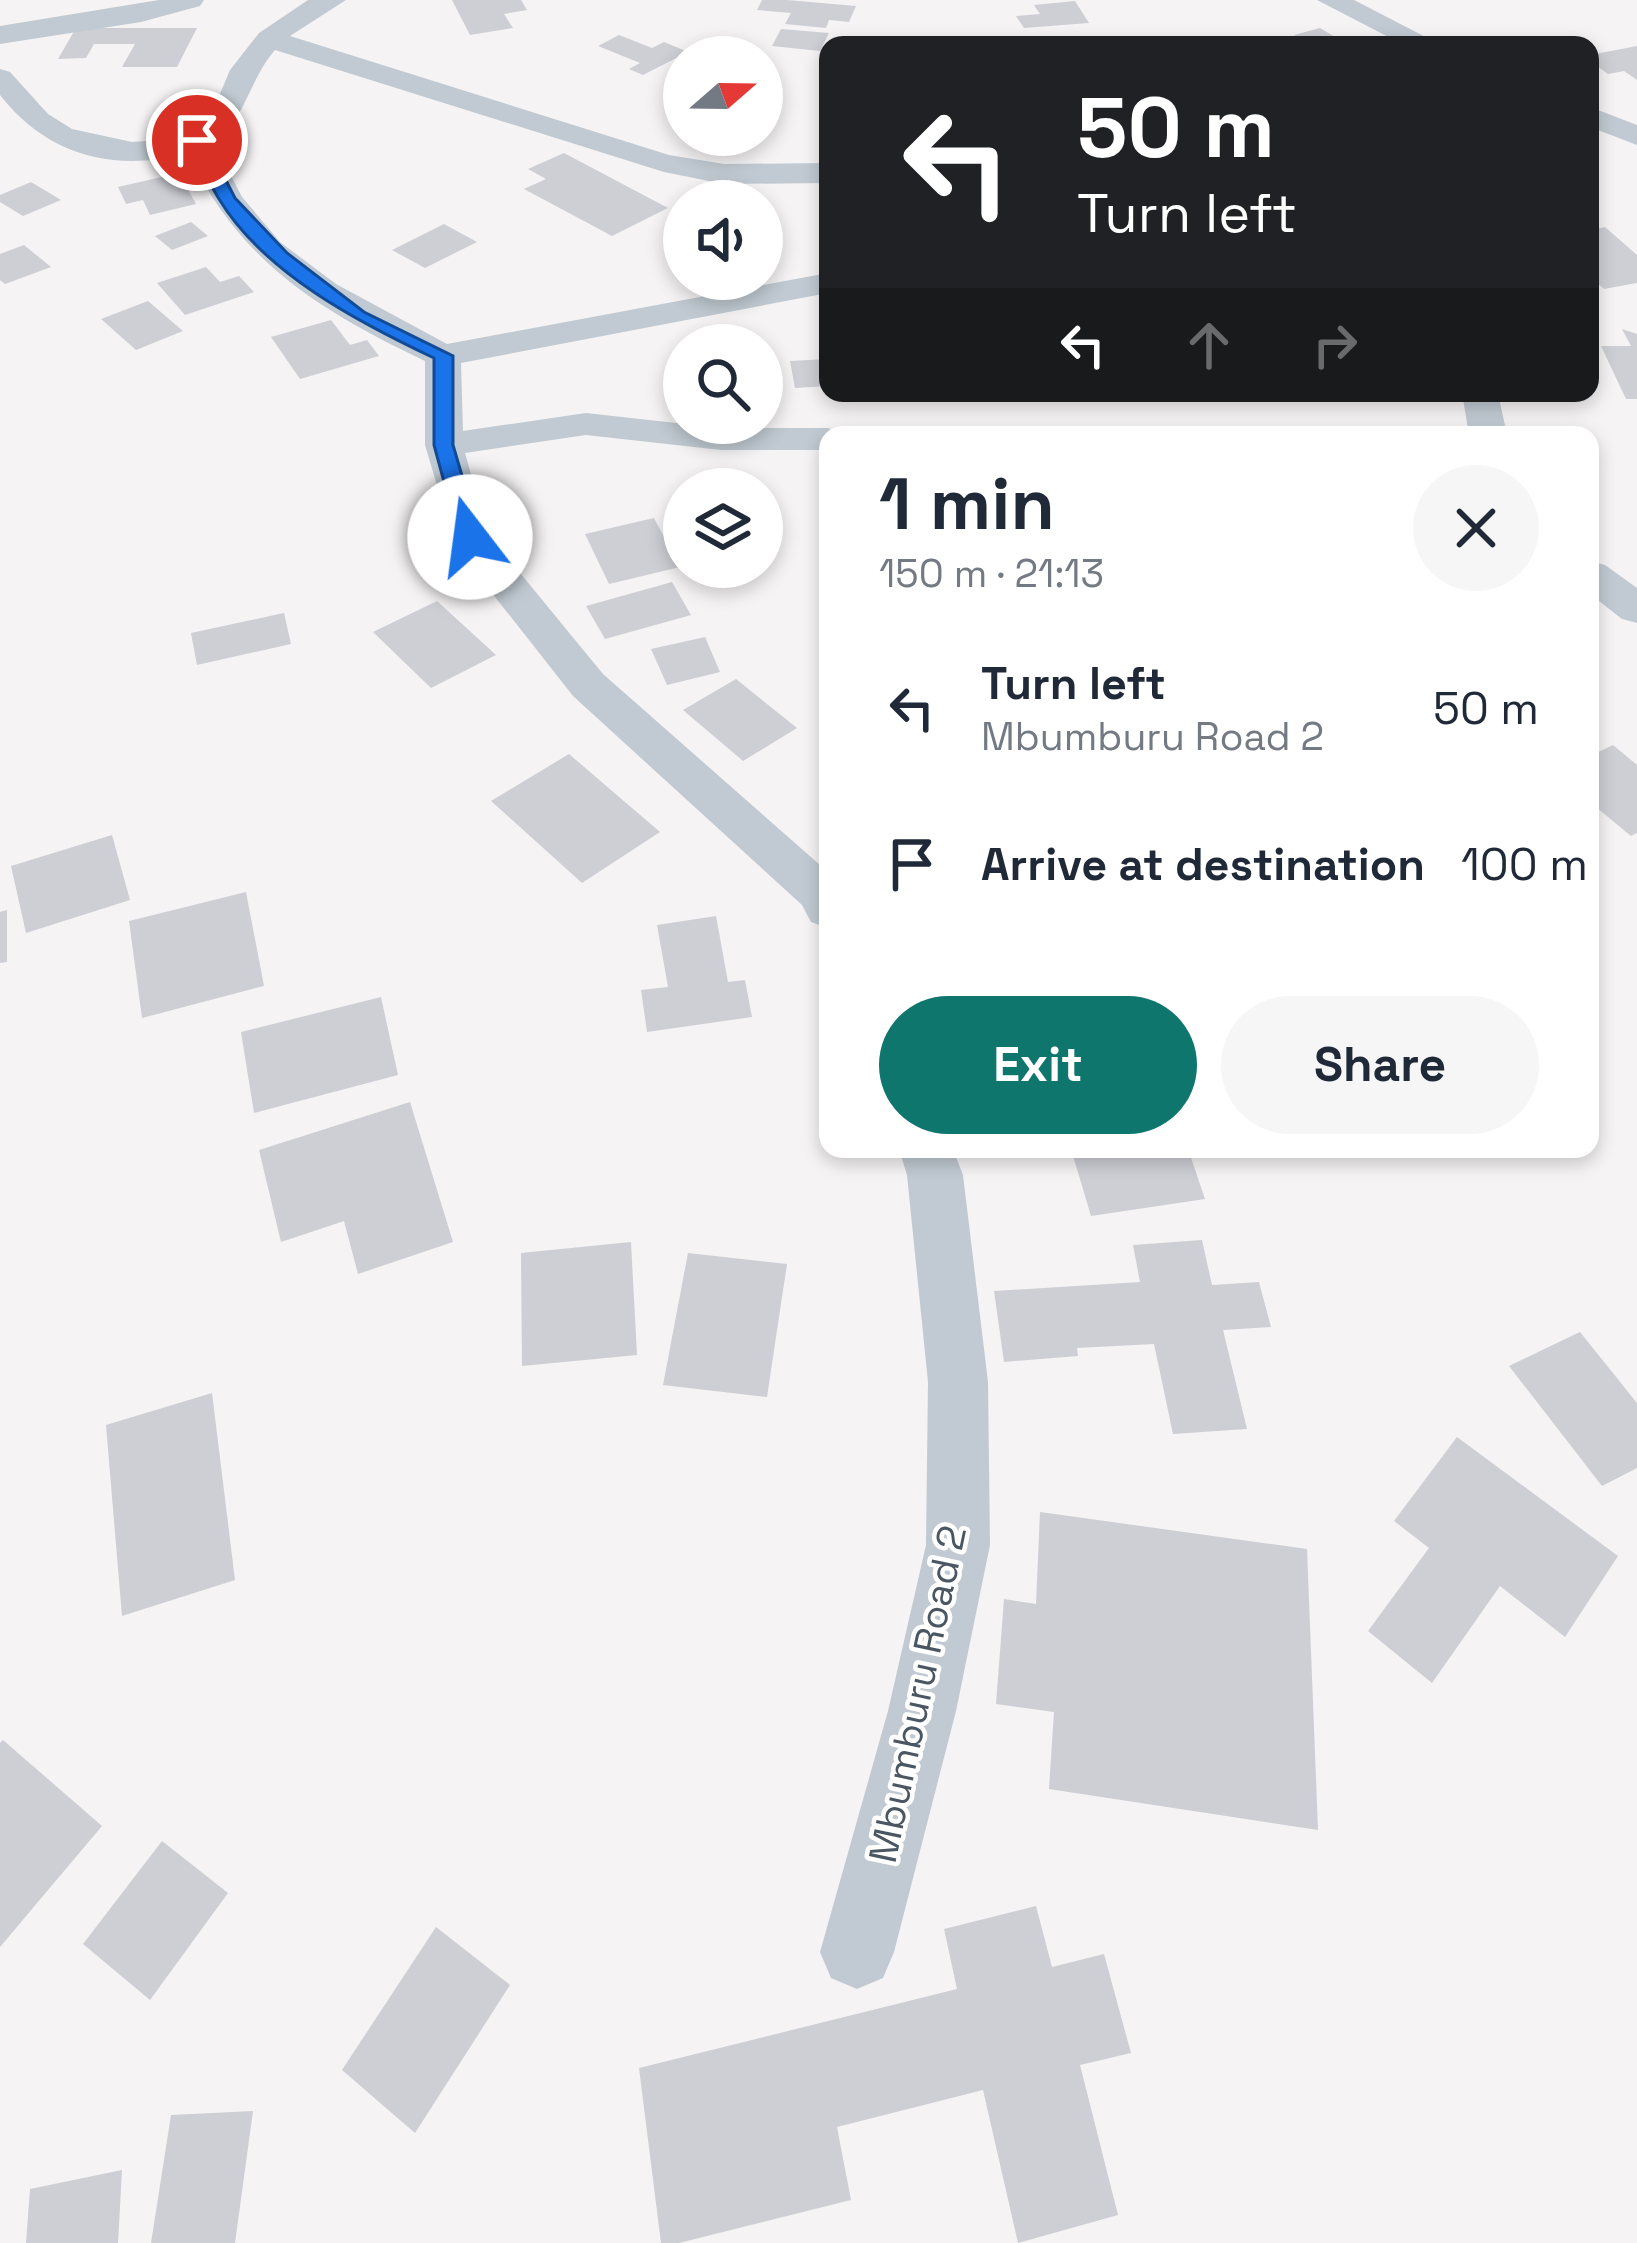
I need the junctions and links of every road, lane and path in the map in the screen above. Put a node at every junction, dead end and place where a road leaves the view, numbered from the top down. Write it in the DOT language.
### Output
graph roads {
  1 [pos="190,0"];
  2 [pos="332,0"];
  3 [pos="1331,0"];
  4 [pos="0,35"];
  5 [pos="1408,36"];
  6 [pos="269,39"];
  7 [pos="0,78"];
  8 [pos="1599,120"];
  9 [pos="1637,136"];
  10 [pos="197,140"];
  11 [pos="819,172"];
  12 [pos="819,285"];
  13 [pos="443,356"];
  14 [pos="819,439"];
  15 [pos="444,445"];
  16 [pos="1599,581"];
  17 [pos="1637,608"];
  18 [pos="819,892"];
  19 [pos="929,1158"];
  20 [pos="857,1952"];
  1 -- 4 [label="street"];
  2 -- 6 [label="street"];
  3 -- 5 [label="street"];
  6 -- 10 [label="street"];
  6 -- 11 [label="street"];
  7 -- 10 [label="street"];
  8 -- 9 [label="street"];
  10 -- 13 [label="street"];
  12 -- 13 [label="street"];
  13 -- 15 [label="street"];
  14 -- 15 [label="street"];
  15 -- 18 [label="street"];
  16 -- 17 [label="street"];
  19 -- 20 [label="street, Mbumburu Road 2"];
}
